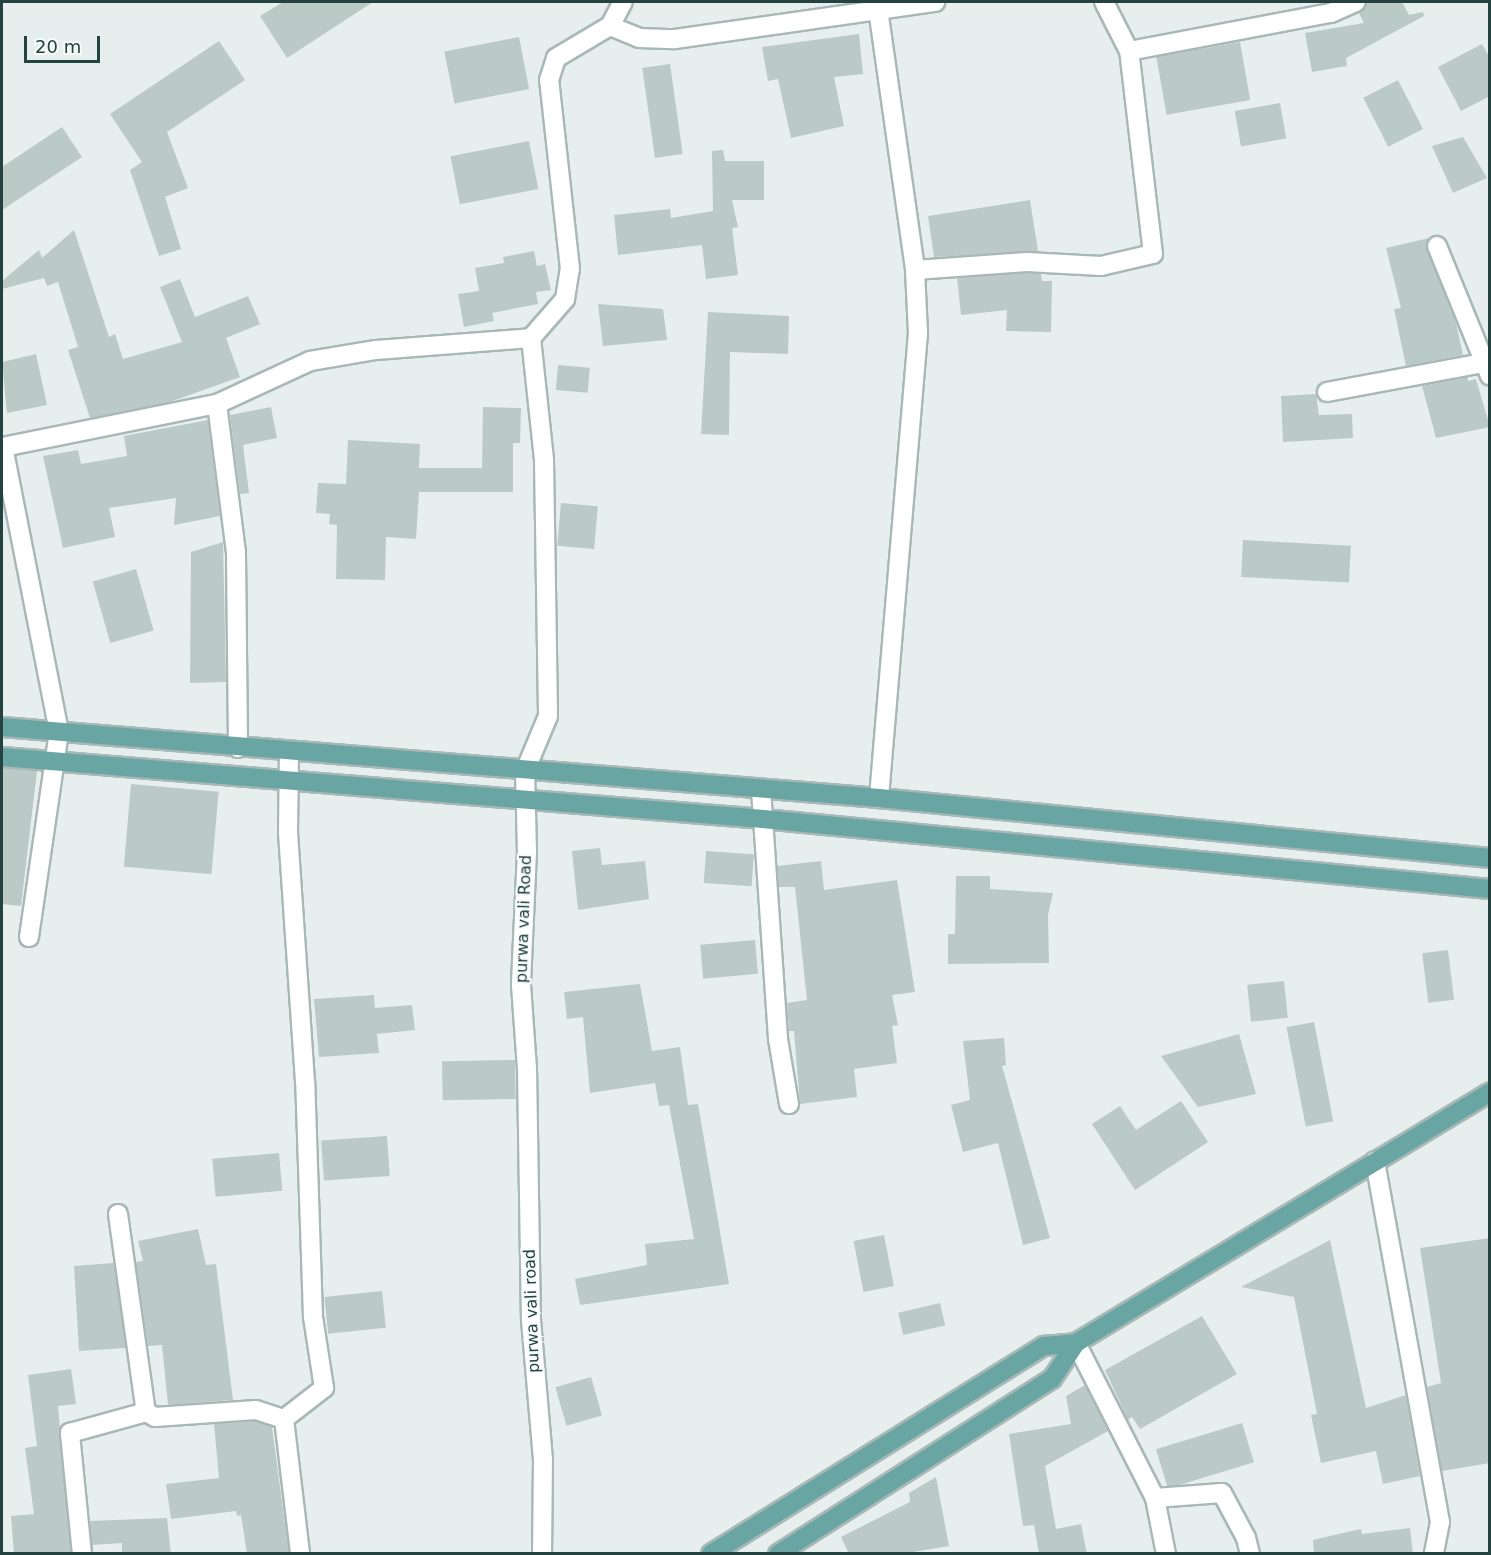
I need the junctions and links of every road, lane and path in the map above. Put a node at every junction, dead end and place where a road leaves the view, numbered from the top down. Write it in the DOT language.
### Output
graph roads {
  1 [pos="623,2"];
  2 [pos="935,2"];
  3 [pos="1104,2"];
  4 [pos="1356,2"];
  5 [pos="878,6"];
  6 [pos="610,26"];
  7 [pos="1129,51"];
  8 [pos="1437,246"];
  9 [pos="915,270"];
  10 [pos="531,338"];
  11 [pos="1487,369"];
  12 [pos="1327,392"];
  13 [pos="217,404"];
  14 [pos="2,727"];
  15 [pos="59,732"];
  16 [pos="238,748"];
  17 [pos="288,753"];
  18 [pos="2,757"];
  19 [pos="55,762"];
  20 [pos="525,771"];
  21 [pos="288,782"];
  22 [pos="761,789"];
  23 [pos="879,798"];
  24 [pos="526,803"];
  25 [pos="763,819"];
  26 [pos="1490,858"];
  27 [pos="1490,889"];
  28 [pos="29,937"];
  29 [pos="527,1068"];
  30 [pos="1490,1092"];
  31 [pos="789,1104"];
  32 [pos="1375,1161"];
  33 [pos="118,1214"];
  34 [pos="1076,1343"];
  35 [pos="146,1412"];
  36 [pos="284,1419"];
  37 [pos="1155,1498"];
  38 [pos="82,1554"];
  39 [pos="300,1554"];
  40 [pos="542,1554"];
  41 [pos="711,1554"];
  42 [pos="778,1554"];
  43 [pos="1166,1554"];
  44 [pos="1250,1554"];
  45 [pos="1434,1554"];
  1 -- 6 [label="street"];
  2 -- 5 [label="street"];
  3 -- 7 [label="street"];
  4 -- 7 [label="street"];
  5 -- 6 [label="street"];
  5 -- 9 [label="street"];
  6 -- 10 [label="street"];
  7 -- 9 [label="street"];
  8 -- 11 [label="street"];
  9 -- 23 [label="street"];
  10 -- 13 [label="street"];
  10 -- 20 [label="street"];
  11 -- 12 [label="street"];
  13 -- 15 [label="street"];
  13 -- 16 [label="street"];
  14 -- 15 [label="main road"];
  15 -- 16 [label="main road"];
  15 -- 19 [label="street"];
  16 -- 17 [label="main road"];
  17 -- 20 [label="main road"];
  17 -- 21 [label="street"];
  18 -- 19 [label="main road"];
  19 -- 21 [label="main road"];
  19 -- 28 [label="street"];
  20 -- 22 [label="main road"];
  20 -- 24 [label="street, purwa vali Road"];
  21 -- 24 [label="main road"];
  21 -- 36 [label="street"];
  22 -- 23 [label="main road"];
  22 -- 25 [label="street"];
  23 -- 26 [label="main road"];
  24 -- 25 [label="main road"];
  24 -- 29 [label="street, purwa vali Road"];
  25 -- 27 [label="main road"];
  25 -- 31 [label="street"];
  29 -- 40 [label="street, purwa vali road"];
  30 -- 32 [label="main road"];
  32 -- 34 [label="main road"];
  32 -- 45 [label="street"];
  33 -- 35 [label="street"];
  34 -- 37 [label="street"];
  34 -- 41 [label="main road"];
  34 -- 42 [label="main road"];
  35 -- 36 [label="street"];
  35 -- 38 [label="street"];
  36 -- 39 [label="street"];
  37 -- 43 [label="street"];
  37 -- 44 [label="street"];
}
